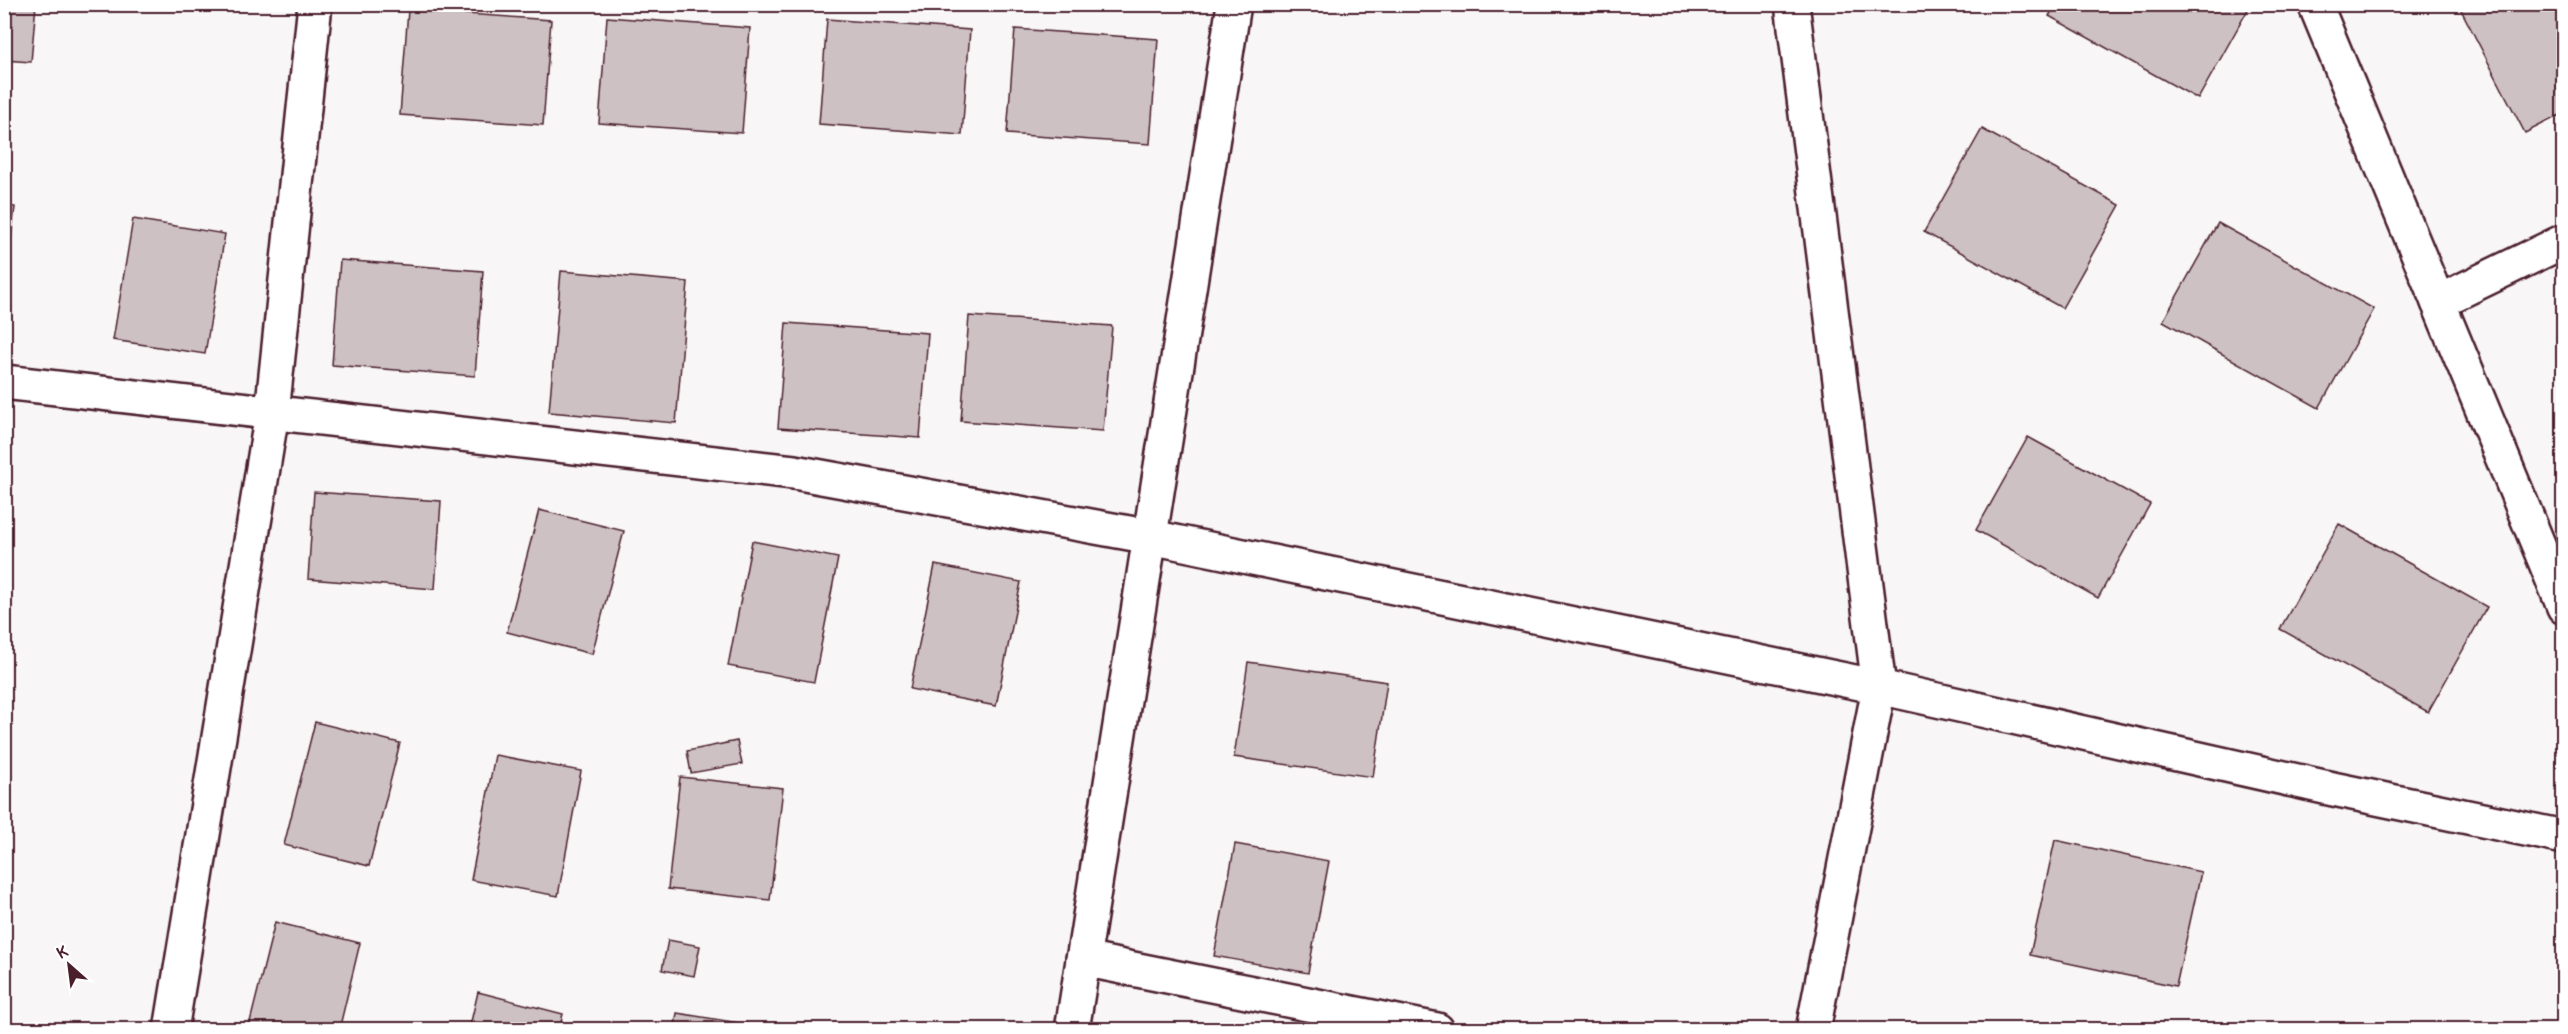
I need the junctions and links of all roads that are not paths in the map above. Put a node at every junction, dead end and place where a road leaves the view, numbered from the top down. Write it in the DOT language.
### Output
graph roads {
  1 [pos="315,4"];
  2 [pos="1234,4"];
  3 [pos="1792,4"];
  4 [pos="2315,4"];
  5 [pos="2564,241"];
  6 [pos="2438,302"];
  7 [pos="4,382"];
  8 [pos="272,413"];
  9 [pos="1151,537"];
  10 [pos="2564,607"];
  11 [pos="1879,687"];
  12 [pos="2564,837"];
  13 [pos="1083,959"];
  14 [pos="171,1029"];
  15 [pos="1072,1029"];
  16 [pos="1437,1029"];
  17 [pos="1813,1029"];
  1 -- 8 [label="street"];
  2 -- 9 [label="street"];
  3 -- 11 [label="street"];
  4 -- 6 [label="street"];
  5 -- 6 [label="street"];
  6 -- 10 [label="street"];
  7 -- 8 [label="street"];
  8 -- 9 [label="street"];
  8 -- 14 [label="street"];
  9 -- 11 [label="street"];
  9 -- 13 [label="street"];
  11 -- 12 [label="street"];
  11 -- 17 [label="street"];
  13 -- 15 [label="street"];
  13 -- 16 [label="street"];
}
